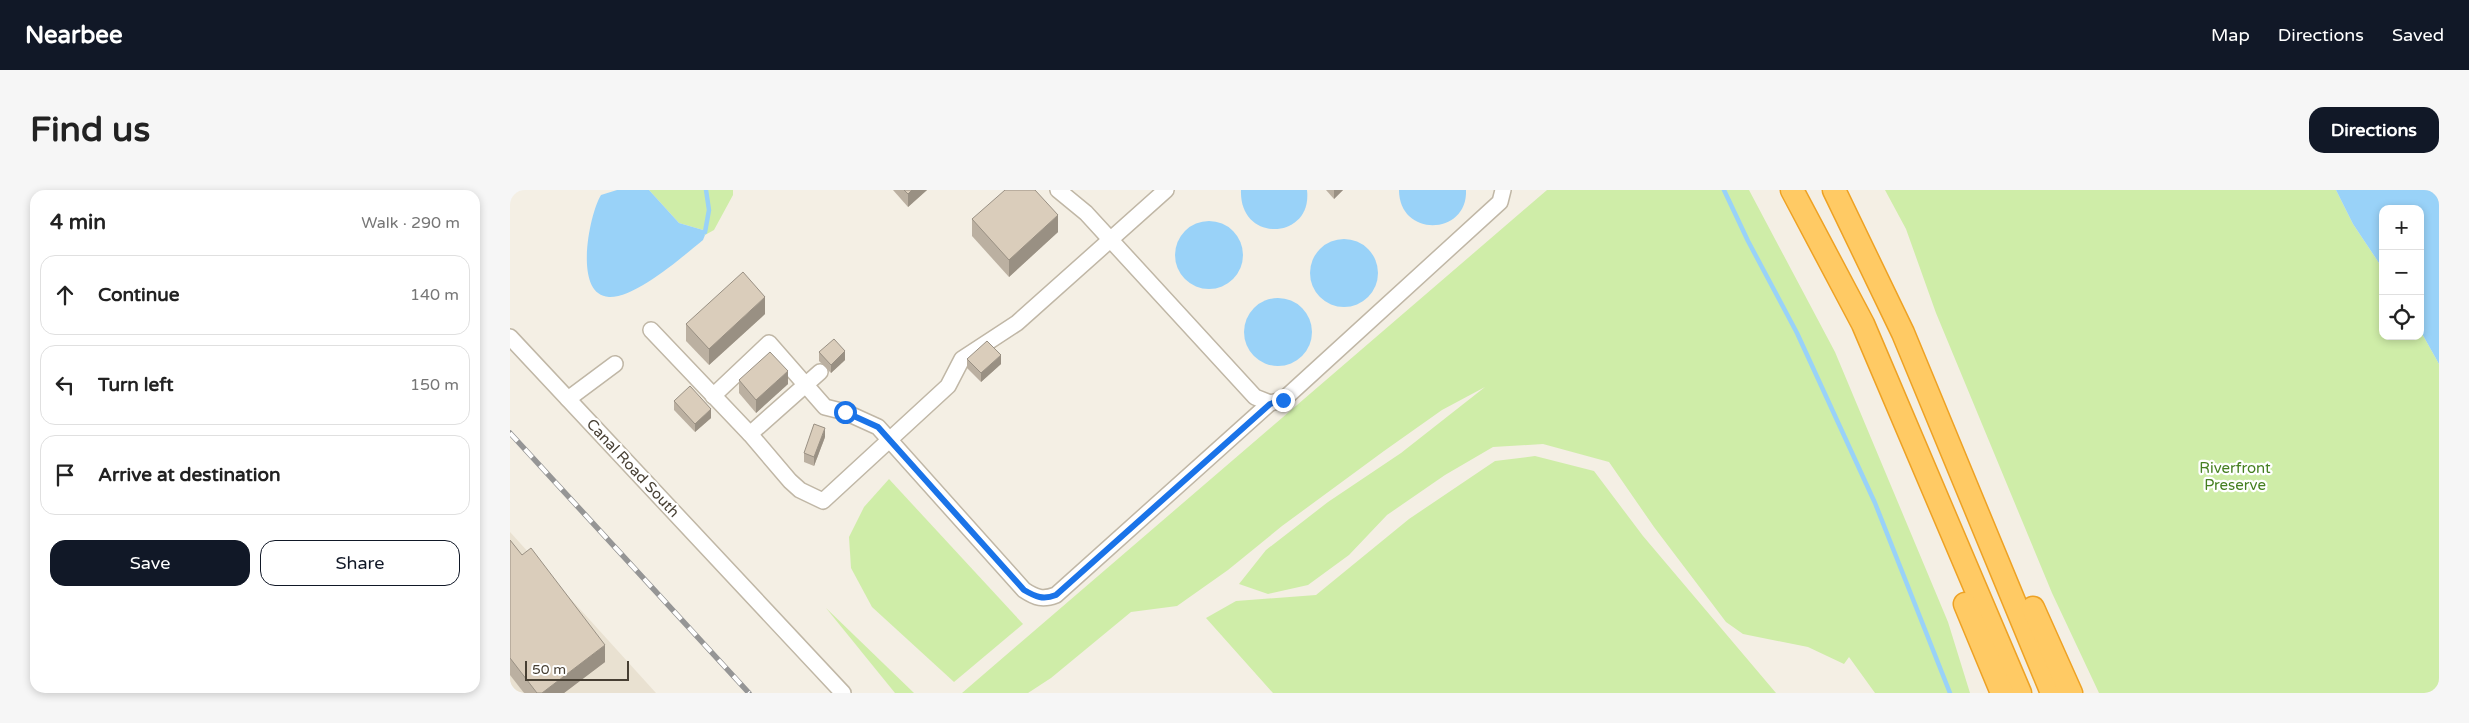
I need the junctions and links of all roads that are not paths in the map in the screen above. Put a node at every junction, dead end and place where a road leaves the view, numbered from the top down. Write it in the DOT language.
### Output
graph roads {
  1 [pos="1058,190"];
  2 [pos="1166,190"];
  3 [pos="1503,190"];
  4 [pos="1792,190"];
  5 [pos="1834,190"];
  6 [pos="1110,242"];
  7 [pos="1828,258"];
  8 [pos="651,330"];
  9 [pos="510,337"];
  10 [pos="615,364"];
  11 [pos="820,372"];
  12 [pos="807,384"];
  13 [pos="713,396"];
  14 [pos="568,399"];
  15 [pos="1270,404"];
  16 [pos="1944,430"];
  17 [pos="750,434"];
  18 [pos="888,439"];
  19 [pos="843,693"];
  20 [pos="2002,693"];
  21 [pos="2020,693"];
  22 [pos="2052,693"];
  23 [pos="2071,693"];
  1 -- 6 [label="street"];
  2 -- 6 [label="street"];
  3 -- 15 [label="street"];
  4 -- 7 [label="highway"];
  5 -- 16 [label="highway"];
  6 -- 15 [label="street"];
  6 -- 18 [label="street"];
  7 -- 20 [label="highway"];
  7 -- 21 [label="highway"];
  8 -- 13 [label="street"];
  9 -- 14 [label="street, Canal Road South"];
  10 -- 14 [label="street"];
  11 -- 12 [label="street"];
  12 -- 13 [label="street"];
  12 -- 17 [label="street"];
  12 -- 18 [label="street"];
  13 -- 17 [label="street"];
  14 -- 19 [label="street, Canal Road South"];
  15 -- 18 [label="street"];
  16 -- 22 [label="highway"];
  16 -- 23 [label="highway"];
  17 -- 18 [label="street"];
}
